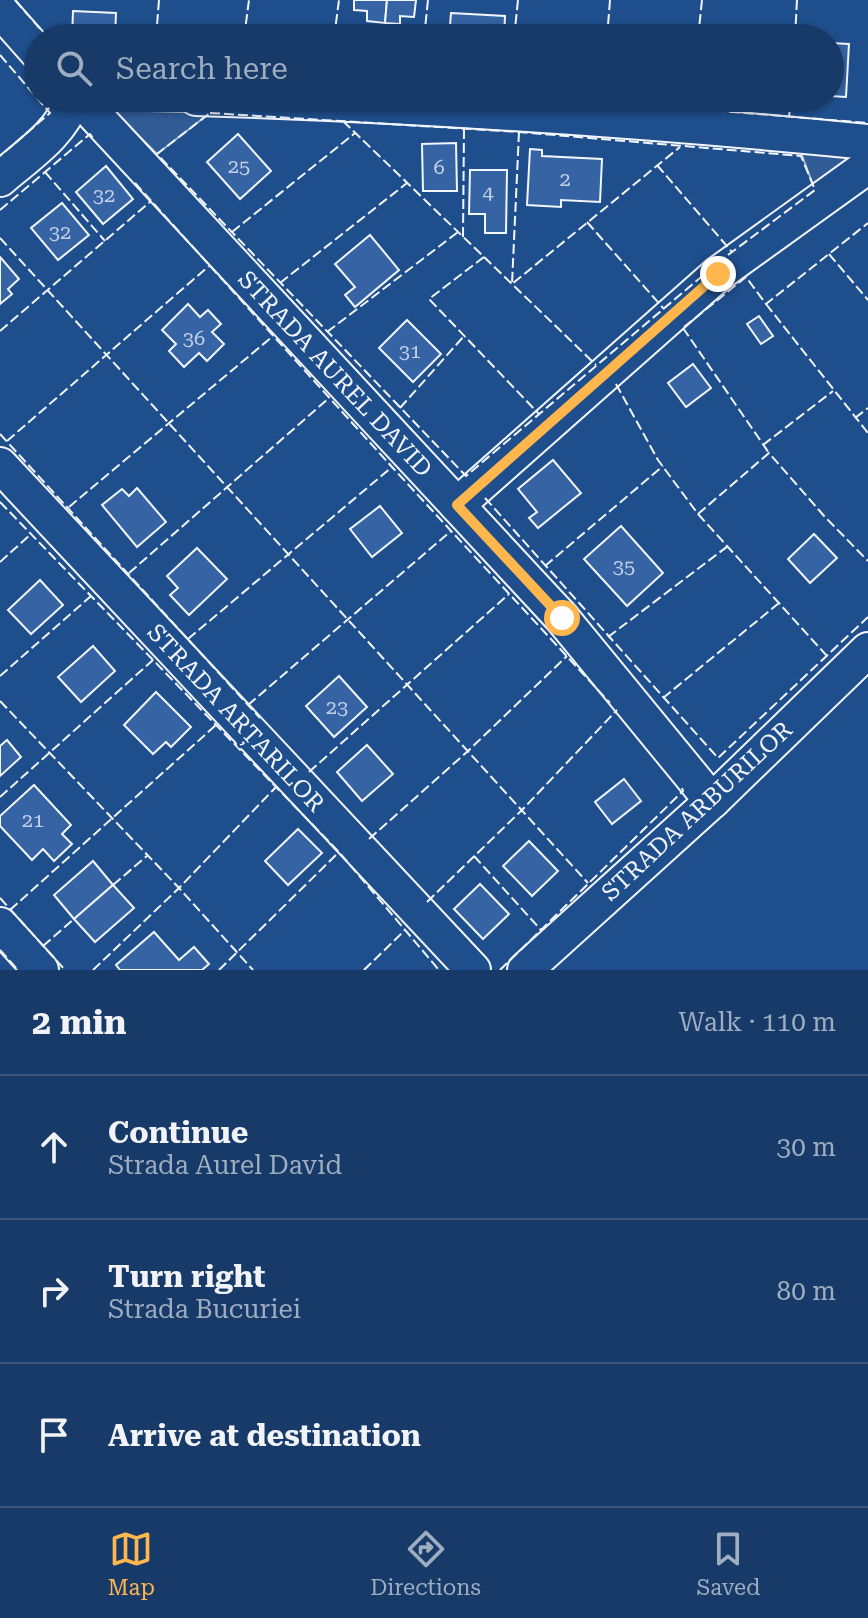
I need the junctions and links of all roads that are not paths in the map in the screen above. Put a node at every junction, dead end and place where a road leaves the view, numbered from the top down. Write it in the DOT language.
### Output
graph roads {
  1 [pos="0,10"];
  2 [pos="24,37"];
  3 [pos="69,112"];
  4 [pos="89,112"];
  5 [pos="508,112"];
  6 [pos="868,142"];
  7 [pos="868,166"];
  8 [pos="0,179"];
  9 [pos="0,465"];
  10 [pos="457,505"];
  11 [pos="868,650"];
  12 [pos="712,801"];
  13 [pos="0,925"];
  14 [pos="41,970"];
  15 [pos="473,970"];
  16 [pos="525,970"];
  1 -- 2 [label="street"];
  3 -- 8 [label="street"];
  4 -- 10 [label="street, STRADA AUREL DAVID"];
  5 -- 6 [label="street"];
  7 -- 10 [label="street"];
  9 -- 15 [label="street, STRADA ARȚARILOR"];
  10 -- 12 [label="street, STRADA AUREL DAVID"];
  11 -- 12 [label="street, STRADA ARBURILOR"];
  12 -- 16 [label="street, STRADA ARBURILOR"];
  13 -- 14 [label="street"];
}
